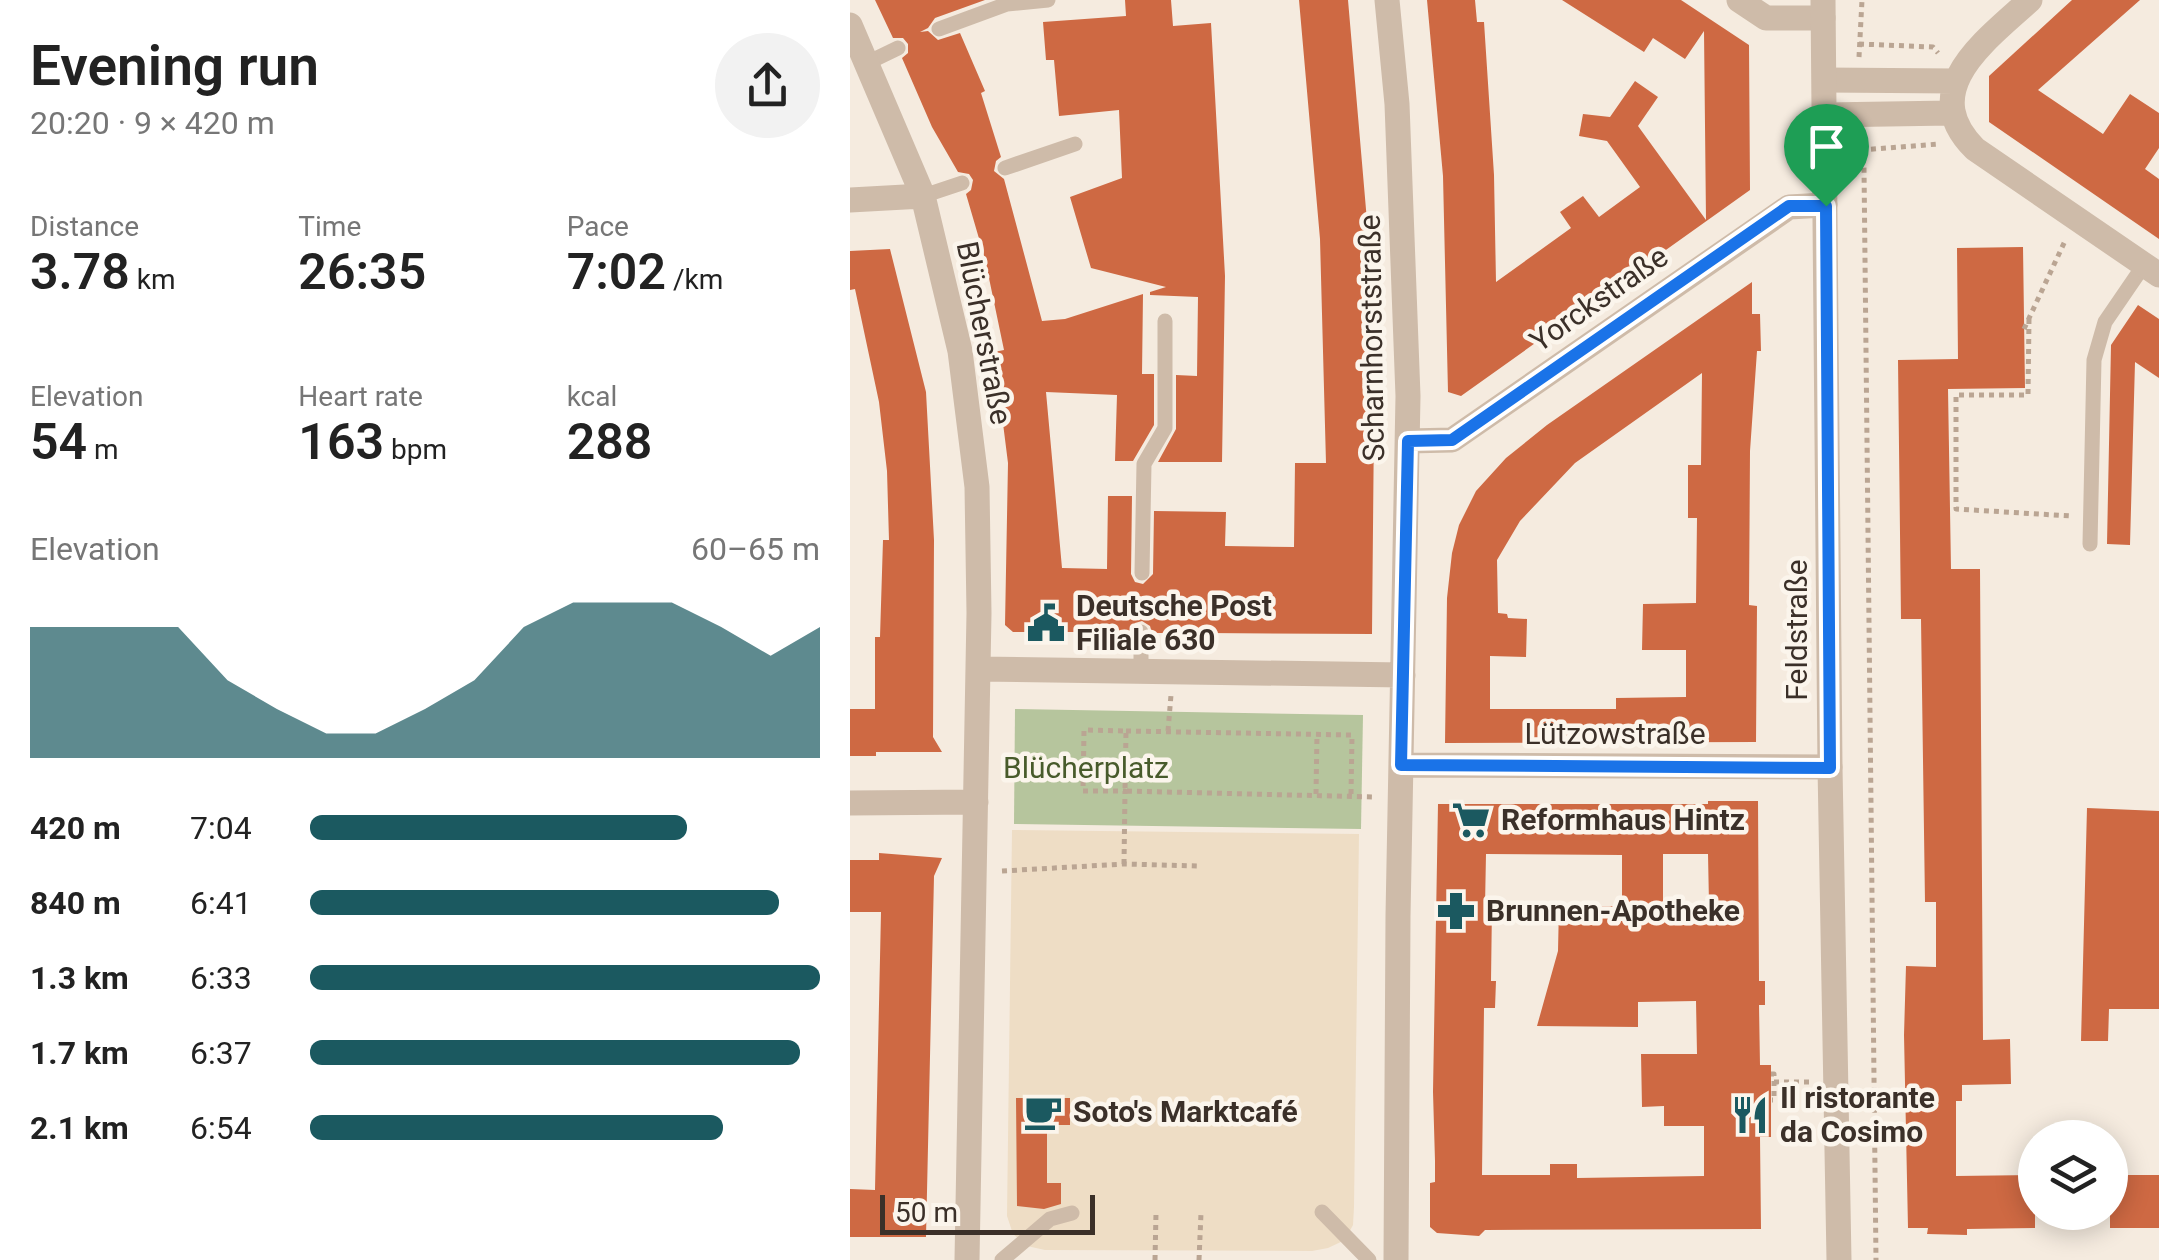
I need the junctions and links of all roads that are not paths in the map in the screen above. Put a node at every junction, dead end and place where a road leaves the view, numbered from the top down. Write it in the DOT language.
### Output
graph roads {
  1 [pos="1048,0"];
  2 [pos="1387,0"];
  3 [pos="1739,0"];
  4 [pos="2030,0"];
  5 [pos="1823,9"];
  6 [pos="850,25"];
  7 [pos="940,28"];
  8 [pos="898,48"];
  9 [pos="866,63"];
  10 [pos="1825,80"];
  11 [pos="1955,81"];
  12 [pos="1951,113"];
  13 [pos="1825,115"];
  14 [pos="1076,144"];
  15 [pos="1005,168"];
  16 [pos="962,183"];
  17 [pos="923,196"];
  18 [pos="850,200"];
  19 [pos="1826,206"];
  20 [pos="2151,270"];
  21 [pos="1166,321"];
  22 [pos="1408,441"];
  23 [pos="2090,544"];
  24 [pos="1142,573"];
  25 [pos="1142,632"];
  26 [pos="978,668"];
  27 [pos="1141,671"];
  28 [pos="1403,675"];
  29 [pos="1401,765"];
  30 [pos="1830,768"];
  31 [pos="976,802"];
  32 [pos="850,803"];
  33 [pos="1322,1212"];
  34 [pos="1072,1213"];
  35 [pos="968,1260"];
  36 [pos="1002,1260"];
  37 [pos="1369,1260"];
  38 [pos="1396,1260"];
  39 [pos="1839,1260"];
  1 -- 7 [label="lane"];
  2 -- 22 [label="street, Scharnhorststraße"];
  3 -- 5 [label="street"];
  4 -- 11 [label="street"];
  5 -- 10 [label="street, Feldstraße"];
  6 -- 9 [label="street, Blücherstraße"];
  8 -- 9 [label="lane"];
  9 -- 17 [label="street, Blücherstraße"];
  10 -- 11 [label="street"];
  10 -- 13 [label="street, Feldstraße"];
  11 -- 12 [label="street"];
  12 -- 13 [label="street"];
  12 -- 20 [label="street"];
  13 -- 19 [label="street, Feldstraße"];
  14 -- 15 [label="lane"];
  16 -- 17 [label="lane"];
  17 -- 18 [label="street"];
  17 -- 26 [label="street, Blücherstraße"];
  19 -- 22 [label="street, Yorckstraße"];
  19 -- 30 [label="street, Feldstraße"];
  20 -- 23 [label="lane"];
  21 -- 24 [label="lane"];
  22 -- 28 [label="street, Scharnhorststraße"];
  25 -- 27 [label="lane"];
  26 -- 27 [label="street"];
  26 -- 31 [label="street"];
  27 -- 28 [label="street"];
  28 -- 29 [label="street"];
  29 -- 30 [label="street, Lützowstraße"];
  29 -- 38 [label="street"];
  30 -- 39 [label="street, Feldstraße"];
  31 -- 32 [label="street"];
  31 -- 35 [label="street"];
  33 -- 37 [label="lane"];
  34 -- 36 [label="lane"];
}
